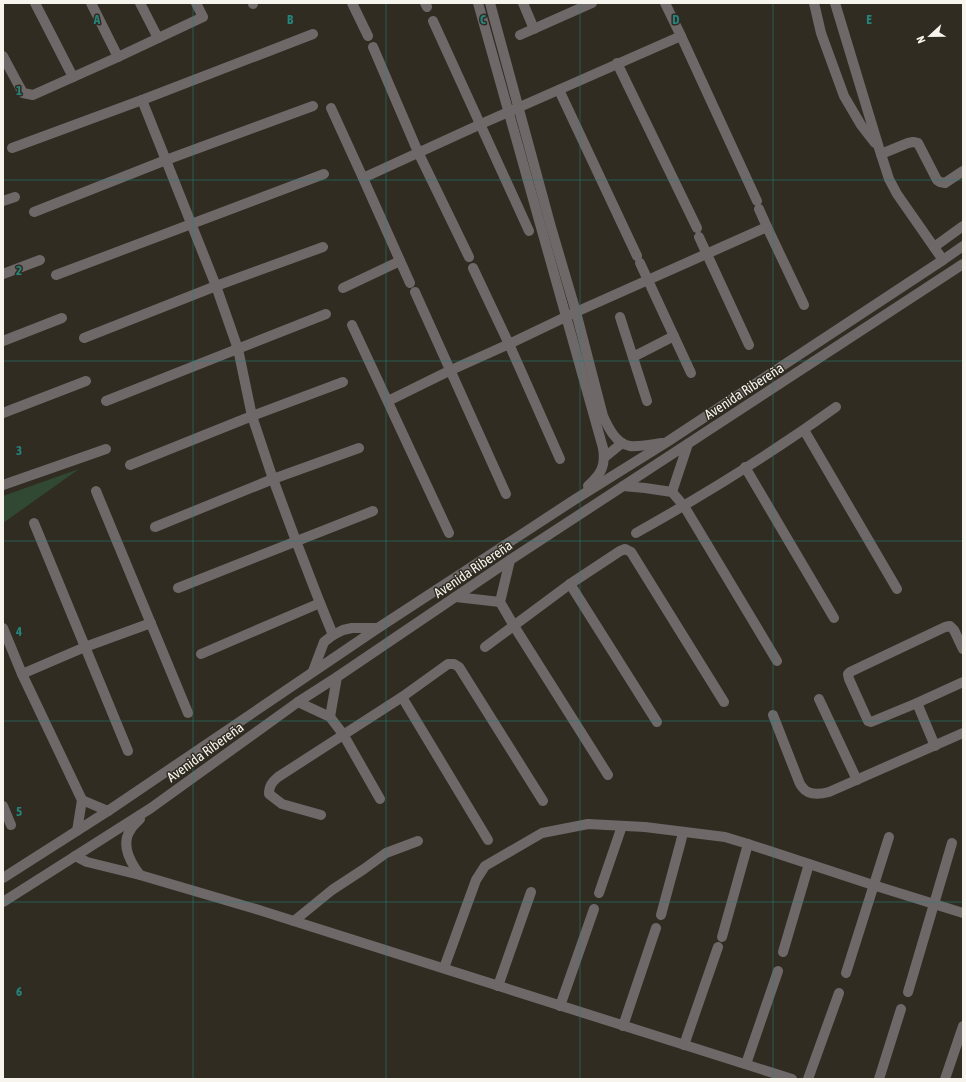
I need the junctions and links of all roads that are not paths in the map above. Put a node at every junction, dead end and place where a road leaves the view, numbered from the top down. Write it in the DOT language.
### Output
graph roads {
  1 [pos="35,3"];
  2 [pos="91,3"];
  3 [pos="140,3"];
  4 [pos="196,3"];
  5 [pos="352,3"];
  6 [pos="478,3"];
  7 [pos="490,3"];
  8 [pos="523,3"];
  9 [pos="592,3"];
  10 [pos="665,3"];
  11 [pos="814,3"];
  12 [pos="835,3"];
  13 [pos="433,21"];
  14 [pos="534,29"];
  15 [pos="313,34"];
  16 [pos="368,36"];
  17 [pos="520,36"];
  18 [pos="681,36"];
  19 [pos="158,38"];
  20 [pos="373,47"];
  21 [pos="3,56"];
  22 [pos="118,57"];
  23 [pos="618,63"];
  24 [pos="73,77"];
  25 [pos="559,90"];
  26 [pos="142,100"];
  27 [pos="313,106"];
  28 [pos="331,108"];
  29 [pos="514,110"];
  30 [pos="481,124"];
  31 [pos="12,148"];
  32 [pos="880,151"];
  33 [pos="418,152"];
  34 [pos="166,160"];
  35 [pos="963,171"];
  36 [pos="324,174"];
  37 [pos="363,178"];
  38 [pos="15,197"];
  39 [pos="3,201"];
  40 [pos="34,212"];
  41 [pos="190,224"];
  42 [pos="963,226"];
  43 [pos="767,227"];
  44 [pos="529,231"];
  45 [pos="963,246"];
  46 [pos="323,247"];
  47 [pos="934,247"];
  48 [pos="707,253"];
  49 [pos="469,257"];
  50 [pos="40,260"];
  51 [pos="943,260"];
  52 [pos="400,261"];
  53 [pos="963,264"];
  54 [pos="473,268"];
  55 [pos="3,274"];
  56 [pos="963,274"];
  57 [pos="56,275"];
  58 [pos="945,276"];
  59 [pos="647,281"];
  60 [pos="410,283"];
  61 [pos="216,286"];
  62 [pos="342,288"];
  63 [pos="415,292"];
  64 [pos="804,305"];
  65 [pos="326,314"];
  66 [pos="571,314"];
  67 [pos="620,317"];
  68 [pos="62,318"];
  69 [pos="352,325"];
  70 [pos="674,336"];
  71 [pos="84,338"];
  72 [pos="3,341"];
  73 [pos="509,344"];
  74 [pos="749,345"];
  75 [pos="238,349"];
  76 [pos="632,357"];
  77 [pos="449,370"];
  78 [pos="691,373"];
  79 [pos="86,381"];
  80 [pos="343,382"];
  81 [pos="106,401"];
  82 [pos="388,401"];
  83 [pos="647,401"];
  84 [pos="836,406"];
  85 [pos="3,413"];
  86 [pos="252,416"];
  87 [pos="804,430"];
  88 [pos="622,443"];
  89 [pos="664,443"];
  90 [pos="688,444"];
  91 [pos="359,448"];
  92 [pos="106,449"];
  93 [pos="605,457"];
  94 [pos="560,459"];
  95 [pos="130,465"];
  96 [pos="745,467"];
  97 [pos="273,479"];
  98 [pos="3,485"];
  99 [pos="624,486"];
  100 [pos="96,491"];
  101 [pos="672,492"];
  102 [pos="506,494"];
  103 [pos="574,500"];
  104 [pos="684,506"];
  105 [pos="374,511"];
  106 [pos="34,523"];
  107 [pos="155,527"];
  108 [pos="449,533"];
  109 [pos="636,533"];
  110 [pos="296,541"];
  111 [pos="510,560"];
  112 [pos="570,584"];
  113 [pos="178,588"];
  114 [pos="897,589"];
  115 [pos="456,597"];
  116 [pos="500,602"];
  117 [pos="320,603"];
  118 [pos="834,618"];
  119 [pos="151,623"];
  120 [pos="514,626"];
  121 [pos="3,628"];
  122 [pos="378,628"];
  123 [pos="333,635"];
  124 [pos="85,647"];
  125 [pos="485,647"];
  126 [pos="963,649"];
  127 [pos="201,654"];
  128 [pos="777,661"];
  129 [pos="313,671"];
  130 [pos="22,674"];
  131 [pos="337,678"];
  132 [pos="963,682"];
  133 [pos="402,697"];
  134 [pos="819,699"];
  135 [pos="298,702"];
  136 [pos="724,702"];
  137 [pos="917,703"];
  138 [pos="188,713"];
  139 [pos="773,715"];
  140 [pos="330,717"];
  141 [pos="657,722"];
  142 [pos="963,733"];
  143 [pos="343,734"];
  144 [pos="935,746"];
  145 [pos="128,751"];
  146 [pos="608,775"];
  147 [pos="857,780"];
  148 [pos="380,799"];
  149 [pos="82,800"];
  150 [pos="543,801"];
  151 [pos="3,806"];
  152 [pos="151,808"];
  153 [pos="108,811"];
  154 [pos="321,815"];
  155 [pos="11,825"];
  156 [pos="622,826"];
  157 [pos="77,831"];
  158 [pos="683,832"];
  159 [pos="889,837"];
  160 [pos="488,840"];
  161 [pos="418,841"];
  162 [pos="748,844"];
  163 [pos="952,844"];
  164 [pos="75,856"];
  165 [pos="809,864"];
  166 [pos="140,875"];
  167 [pos="3,878"];
  168 [pos="873,885"];
  169 [pos="531,892"];
  170 [pos="599,893"];
  171 [pos="3,902"];
  172 [pos="934,904"];
  173 [pos="594,909"];
  174 [pos="963,913"];
  175 [pos="661,915"];
  176 [pos="294,921"];
  177 [pos="656,928"];
  178 [pos="722,937"];
  179 [pos="718,947"];
  180 [pos="783,952"];
  181 [pos="444,968"];
  182 [pos="778,971"];
  183 [pos="846,973"];
  184 [pos="498,986"];
  185 [pos="908,992"];
  186 [pos="838,993"];
  187 [pos="560,1006"];
  188 [pos="901,1009"];
  189 [pos="623,1026"];
  190 [pos="963,1026"];
  191 [pos="684,1045"];
  192 [pos="746,1064"];
  193 [pos="792,1079"];
  194 [pos="808,1079"];
  195 [pos="879,1079"];
  196 [pos="946,1079"];
  1 -- 24 [label="street"];
  2 -- 22 [label="street"];
  3 -- 19 [label="street"];
  4 -- 19 [label="street"];
  5 -- 16 [label="street"];
  6 -- 29 [label="street"];
  7 -- 29 [label="street"];
  8 -- 14 [label="street"];
  9 -- 14 [label="street"];
  10 -- 18 [label="street"];
  11 -- 32 [label="street"];
  12 -- 32 [label="street"];
  13 -- 30 [label="street"];
  14 -- 17 [label="street"];
  15 -- 26 [label="street"];
  18 -- 23 [label="street"];
  18 -- 43 [label="street"];
  19 -- 22 [label="street"];
  20 -- 33 [label="street"];
  21 -- 24 [label="street"];
  22 -- 24 [label="street"];
  23 -- 25 [label="street"];
  23 -- 48 [label="street"];
  25 -- 29 [label="street"];
  25 -- 59 [label="street"];
  26 -- 31 [label="street"];
  26 -- 34 [label="street"];
  27 -- 34 [label="street"];
  28 -- 37 [label="street"];
  29 -- 30 [label="street"];
  29 -- 66 [label="street"];
  30 -- 33 [label="street"];
  30 -- 44 [label="street"];
  32 -- 35 [label="street"];
  32 -- 47 [label="street"];
  33 -- 37 [label="street"];
  33 -- 49 [label="street"];
  34 -- 40 [label="street"];
  34 -- 41 [label="street"];
  36 -- 41 [label="street"];
  37 -- 52 [label="street"];
  38 -- 39 [label="street"];
  41 -- 57 [label="street"];
  41 -- 61 [label="street"];
  42 -- 47 [label="street"];
  43 -- 48 [label="street"];
  43 -- 64 [label="street"];
  45 -- 51 [label="street, Avenida Ribereña"];
  46 -- 61 [label="street"];
  47 -- 51 [label="street"];
  48 -- 59 [label="street"];
  48 -- 74 [label="street"];
  50 -- 55 [label="street"];
  51 -- 89 [label="street, Avenida Ribereña"];
  52 -- 60 [label="street"];
  52 -- 62 [label="street"];
  53 -- 58 [label="street, Avenida Ribereña"];
  54 -- 73 [label="street"];
  56 -- 58 [label="street"];
  58 -- 90 [label="street, Avenida Ribereña"];
  59 -- 66 [label="street"];
  59 -- 70 [label="street"];
  61 -- 71 [label="street"];
  61 -- 75 [label="street"];
  63 -- 77 [label="street"];
  65 -- 75 [label="street"];
  66 -- 73 [label="street"];
  66 -- 88 [label="street"];
  66 -- 93 [label="street"];
  67 -- 76 [label="street"];
  68 -- 72 [label="street"];
  69 -- 82 [label="street"];
  70 -- 76 [label="street"];
  70 -- 78 [label="street"];
  73 -- 77 [label="street"];
  73 -- 94 [label="street"];
  75 -- 81 [label="street"];
  75 -- 86 [label="street"];
  76 -- 83 [label="street"];
  77 -- 82 [label="street"];
  77 -- 102 [label="street"];
  79 -- 85 [label="street"];
  80 -- 86 [label="street"];
  82 -- 108 [label="street"];
  84 -- 87 [label="street"];
  86 -- 95 [label="street"];
  86 -- 97 [label="street"];
  87 -- 96 [label="street"];
  87 -- 114 [label="street"];
  88 -- 89 [label="street"];
  88 -- 93 [label="street"];
  89 -- 103 [label="street, Avenida Ribereña"];
  90 -- 99 [label="street, Avenida Ribereña"];
  90 -- 101 [label="street"];
  91 -- 97 [label="street"];
  92 -- 98 [label="street"];
  93 -- 103 [label="street"];
  96 -- 104 [label="street"];
  96 -- 118 [label="street"];
  97 -- 107 [label="street"];
  97 -- 110 [label="street"];
  99 -- 101 [label="street"];
  99 -- 111 [label="street, Avenida Ribereña"];
  100 -- 119 [label="street"];
  101 -- 104 [label="street"];
  103 -- 122 [label="street, Avenida Ribereña"];
  104 -- 109 [label="street"];
  104 -- 128 [label="street"];
  105 -- 110 [label="street"];
  106 -- 124 [label="street"];
  110 -- 113 [label="street"];
  110 -- 117 [label="street"];
  111 -- 115 [label="street, Avenida Ribereña"];
  111 -- 116 [label="street"];
  112 -- 120 [label="street"];
  112 -- 136 [label="street"];
  112 -- 141 [label="street"];
  115 -- 116 [label="street"];
  115 -- 131 [label="street, Avenida Ribereña"];
  116 -- 120 [label="street"];
  117 -- 123 [label="street"];
  117 -- 127 [label="street"];
  119 -- 124 [label="street"];
  119 -- 138 [label="street"];
  120 -- 125 [label="street"];
  120 -- 146 [label="street"];
  121 -- 130 [label="street"];
  122 -- 123 [label="street"];
  122 -- 129 [label="street, Avenida Ribereña"];
  123 -- 129 [label="street"];
  124 -- 130 [label="street"];
  124 -- 145 [label="street"];
  126 -- 137 [label="street"];
  129 -- 153 [label="street, Avenida Ribereña"];
  130 -- 149 [label="street"];
  131 -- 135 [label="street, Avenida Ribereña"];
  131 -- 140 [label="street"];
  132 -- 137 [label="street"];
  133 -- 143 [label="street"];
  133 -- 150 [label="street"];
  133 -- 160 [label="street"];
  134 -- 147 [label="street"];
  135 -- 140 [label="street"];
  135 -- 152 [label="street, Avenida Ribereña"];
  137 -- 144 [label="street"];
  139 -- 147 [label="street"];
  140 -- 143 [label="street"];
  142 -- 144 [label="street"];
  143 -- 148 [label="street"];
  143 -- 154 [label="street"];
  144 -- 147 [label="street"];
  149 -- 153 [label="street"];
  149 -- 157 [label="street"];
  151 -- 155 [label="street"];
  152 -- 164 [label="street, Avenida Ribereña"];
  152 -- 166 [label="street"];
  153 -- 157 [label="street, Avenida Ribereña"];
  156 -- 158 [label="street"];
  156 -- 170 [label="street"];
  156 -- 181 [label="street"];
  157 -- 167 [label="street, Avenida Ribereña"];
  158 -- 162 [label="street"];
  158 -- 175 [label="street"];
  159 -- 168 [label="street"];
  161 -- 176 [label="street"];
  162 -- 165 [label="street"];
  162 -- 178 [label="street"];
  163 -- 172 [label="street"];
  164 -- 166 [label="street"];
  164 -- 171 [label="street, Avenida Ribereña"];
  165 -- 168 [label="street"];
  165 -- 180 [label="street"];
  166 -- 176 [label="street"];
  168 -- 172 [label="street"];
  168 -- 183 [label="street"];
  169 -- 184 [label="street"];
  172 -- 174 [label="street"];
  172 -- 185 [label="street"];
  173 -- 187 [label="street"];
  176 -- 181 [label="street"];
  177 -- 189 [label="street"];
  179 -- 191 [label="street"];
  181 -- 184 [label="street"];
  182 -- 192 [label="street"];
  184 -- 187 [label="street"];
  186 -- 194 [label="street"];
  187 -- 189 [label="street"];
  188 -- 195 [label="street"];
  189 -- 191 [label="street"];
  190 -- 196 [label="street"];
  191 -- 192 [label="street"];
  192 -- 193 [label="street"];
}
